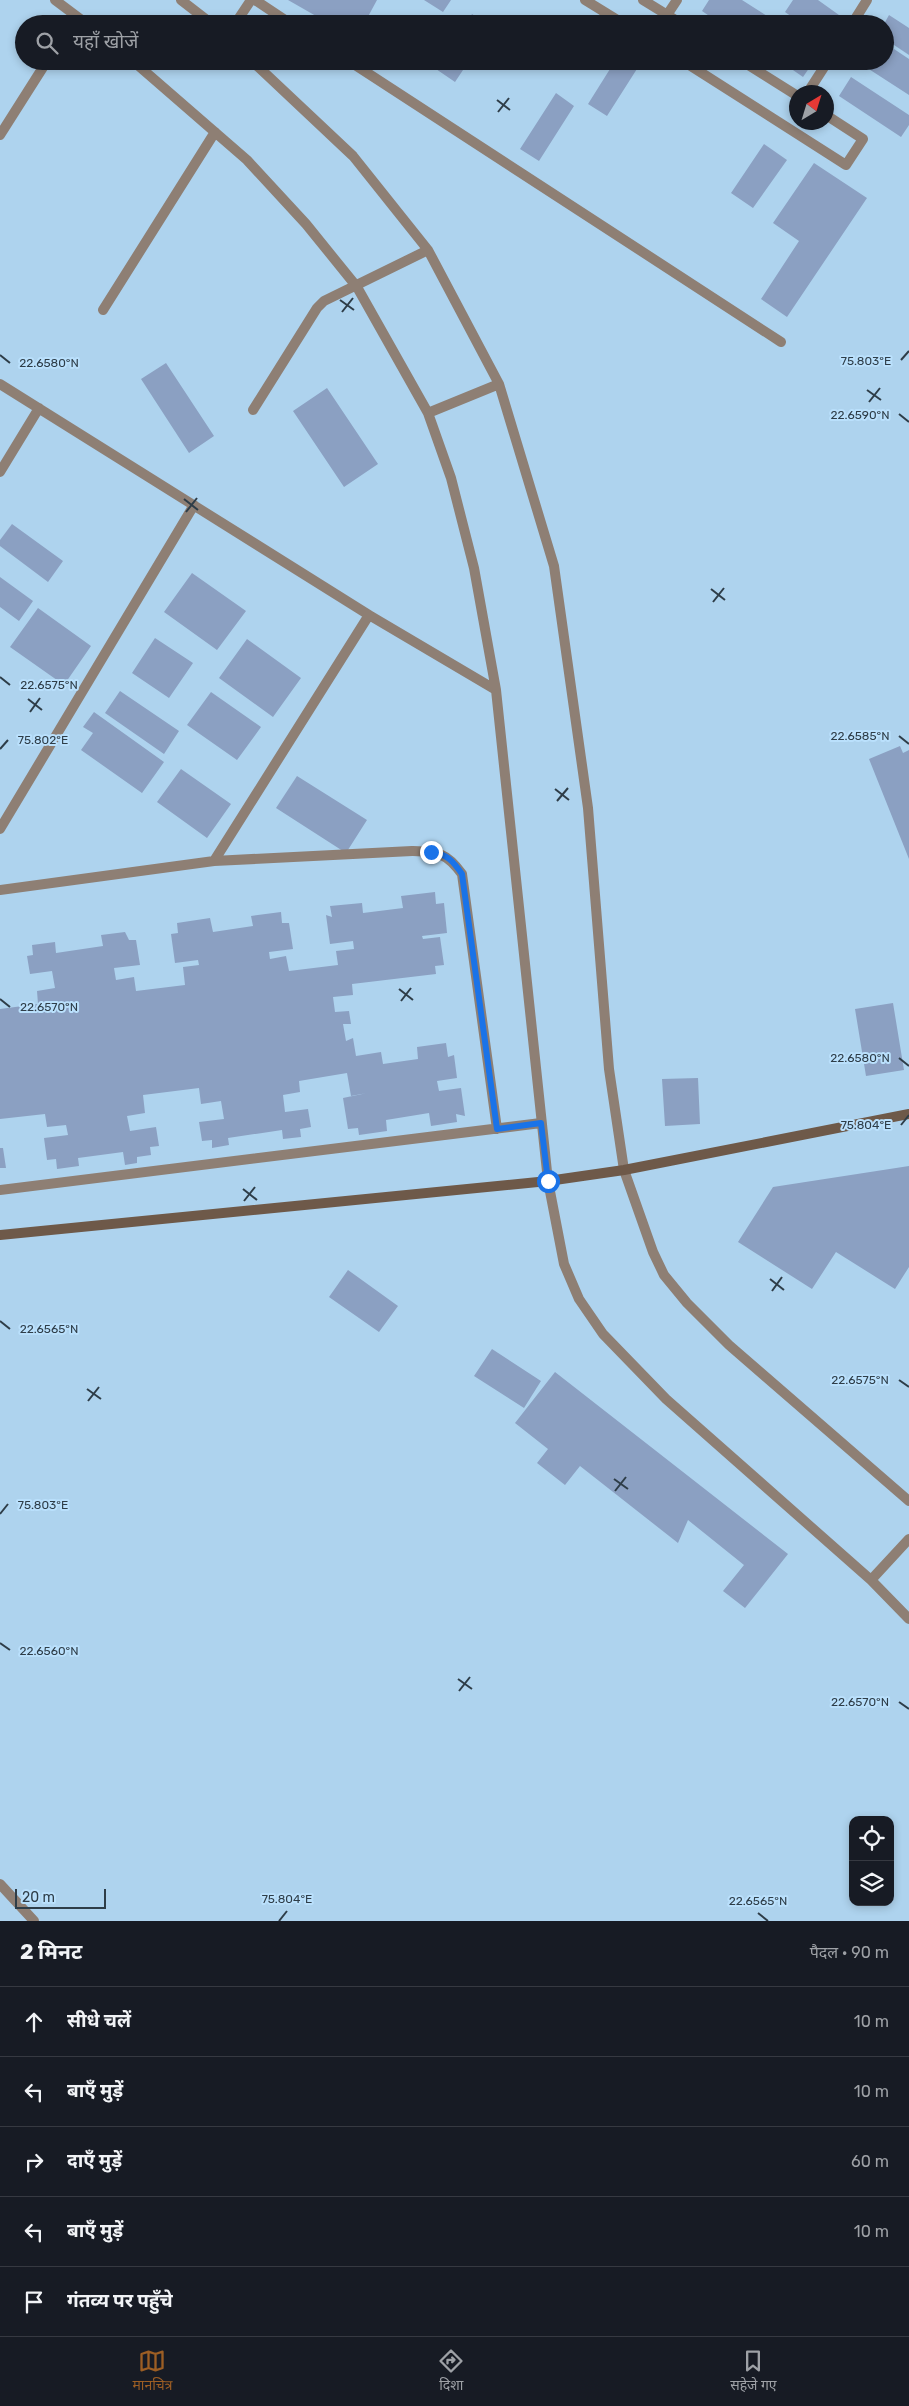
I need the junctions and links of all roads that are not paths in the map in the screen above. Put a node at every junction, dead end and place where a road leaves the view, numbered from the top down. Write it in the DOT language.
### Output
graph roads {
  1 [pos="55,0"];
  2 [pos="181,0"];
  3 [pos="253,0"];
  4 [pos="585,0"];
  5 [pos="643,0"];
  6 [pos="677,0"];
  7 [pos="867,0"];
  8 [pos="69,15"];
  9 [pos="200,15"];
  10 [pos="241,15"];
  11 [pos="277,15"];
  12 [pos="609,15"];
  13 [pos="667,15"];
  14 [pos="858,15"];
  15 [pos="42,70"];
  16 [pos="143,70"];
  17 [pos="262,70"];
  18 [pos="363,70"];
  19 [pos="697,70"];
  20 [pos="756,70"];
  21 [pos="822,70"];
  22 [pos="813,85"];
  23 [pos="789,91"];
  24 [pos="834,120"];
  25 [pos="789,129"];
  26 [pos="791,130"];
  27 [pos="215,132"];
  28 [pos="0,135"];
  29 [pos="428,250"];
  30 [pos="357,287"];
  31 [pos="103,310"];
  32 [pos="781,342"];
  33 [pos="0,384"];
  34 [pos="499,384"];
  35 [pos="39,408"];
  36 [pos="253,410"];
  37 [pos="428,412"];
  38 [pos="0,472"];
  39 [pos="194,505"];
  40 [pos="369,615"];
  41 [pos="496,690"];
  42 [pos="0,829"];
  43 [pos="214,861"];
  44 [pos="0,890"];
  45 [pos="909,1114"];
  46 [pos="541,1123"];
  47 [pos="497,1129"];
  48 [pos="624,1170"];
  49 [pos="548,1181"];
  50 [pos="0,1190"];
  51 [pos="0,1235"];
  52 [pos="909,1501"];
  53 [pos="909,1539"];
  54 [pos="871,1580"];
  55 [pos="909,1619"];
  56 [pos="0,1884"];
  57 [pos="34,1921"];
  1 -- 8 [label="street"];
  2 -- 9 [label="street"];
  3 -- 10 [label="street"];
  3 -- 11 [label="street"];
  4 -- 12 [label="street"];
  5 -- 13 [label="street"];
  6 -- 13 [label="street"];
  7 -- 14 [label="street"];
  15 -- 28 [label="street"];
  16 -- 27 [label="street"];
  17 -- 29 [label="street"];
  18 -- 32 [label="street"];
  19 -- 25 [label="street"];
  20 -- 23 [label="street"];
  21 -- 22 [label="street"];
  24 -- 26 [label="street"];
  27 -- 30 [label="street"];
  27 -- 31 [label="street"];
  29 -- 30 [label="street"];
  29 -- 34 [label="street"];
  30 -- 36 [label="street"];
  30 -- 37 [label="street"];
  33 -- 35 [label="street"];
  34 -- 37 [label="street"];
  34 -- 48 [label="street"];
  35 -- 38 [label="street"];
  35 -- 39 [label="street"];
  37 -- 41 [label="street"];
  39 -- 40 [label="street"];
  39 -- 42 [label="street"];
  40 -- 41 [label="street"];
  40 -- 43 [label="street"];
  41 -- 46 [label="street"];
  43 -- 44 [label="street"];
  43 -- 47 [label="street"];
  45 -- 48 [label="street"];
  46 -- 47 [label="street"];
  46 -- 49 [label="street"];
  47 -- 50 [label="street"];
  48 -- 49 [label="street"];
  48 -- 52 [label="street"];
  49 -- 51 [label="street"];
  49 -- 54 [label="street"];
  53 -- 54 [label="street"];
  54 -- 55 [label="street"];
  56 -- 57 [label="street"];
}
